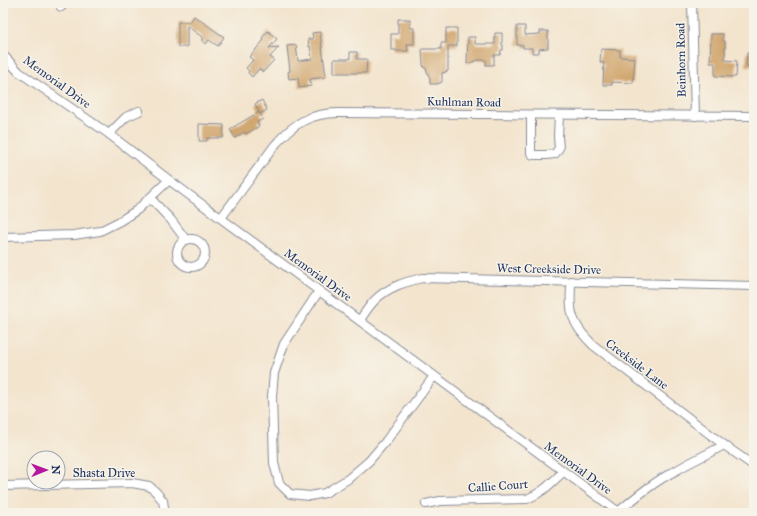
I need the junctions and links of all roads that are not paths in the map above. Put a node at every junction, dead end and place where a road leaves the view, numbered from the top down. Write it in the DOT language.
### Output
graph roads {
  1 [pos="692,3"];
  2 [pos="3,55"];
  3 [pos="139,111"];
  4 [pos="531,115"];
  5 [pos="559,115"];
  6 [pos="694,116"];
  7 [pos="754,116"];
  8 [pos="109,134"];
  9 [pos="169,180"];
  10 [pos="150,198"];
  11 [pos="220,218"];
  12 [pos="3,237"];
  13 [pos="186,240"];
  14 [pos="571,281"];
  15 [pos="754,286"];
  16 [pos="319,291"];
  17 [pos="360,320"];
  18 [pos="434,376"];
  19 [pos="724,445"];
  20 [pos="754,466"];
  21 [pos="563,472"];
  22 [pos="3,486"];
  23 [pos="426,504"];
  24 [pos="619,512"];
  25 [pos="165,513"];
  1 -- 6 [label="street, Beinhorn Road"];
  2 -- 8 [label="street, Memorial Drive"];
  3 -- 8 [label="street"];
  4 -- 5 [label="street, Kuhlman Road"];
  4 -- 5 [label="street"];
  4 -- 11 [label="street, Kuhlman Road"];
  5 -- 6 [label="street, Kuhlman Road"];
  6 -- 7 [label="street, Kuhlman Road"];
  8 -- 9 [label="street, Memorial Drive"];
  9 -- 10 [label="street"];
  9 -- 11 [label="street, Memorial Drive"];
  10 -- 12 [label="street"];
  10 -- 13 [label="street"];
  11 -- 16 [label="street, Memorial Drive"];
  14 -- 15 [label="street, West Creekside Drive"];
  14 -- 17 [label="street, West Creekside Drive"];
  14 -- 19 [label="street, Creekside Lane"];
  16 -- 17 [label="street, Memorial Drive"];
  16 -- 18 [label="street"];
  17 -- 18 [label="street, Memorial Drive"];
  18 -- 21 [label="street, Memorial Drive"];
  19 -- 20 [label="street, Creekside Lane"];
  19 -- 24 [label="street"];
  21 -- 23 [label="street, Callie Court"];
  21 -- 24 [label="street, Memorial Drive"];
  22 -- 25 [label="street, Shasta Drive"];
}
